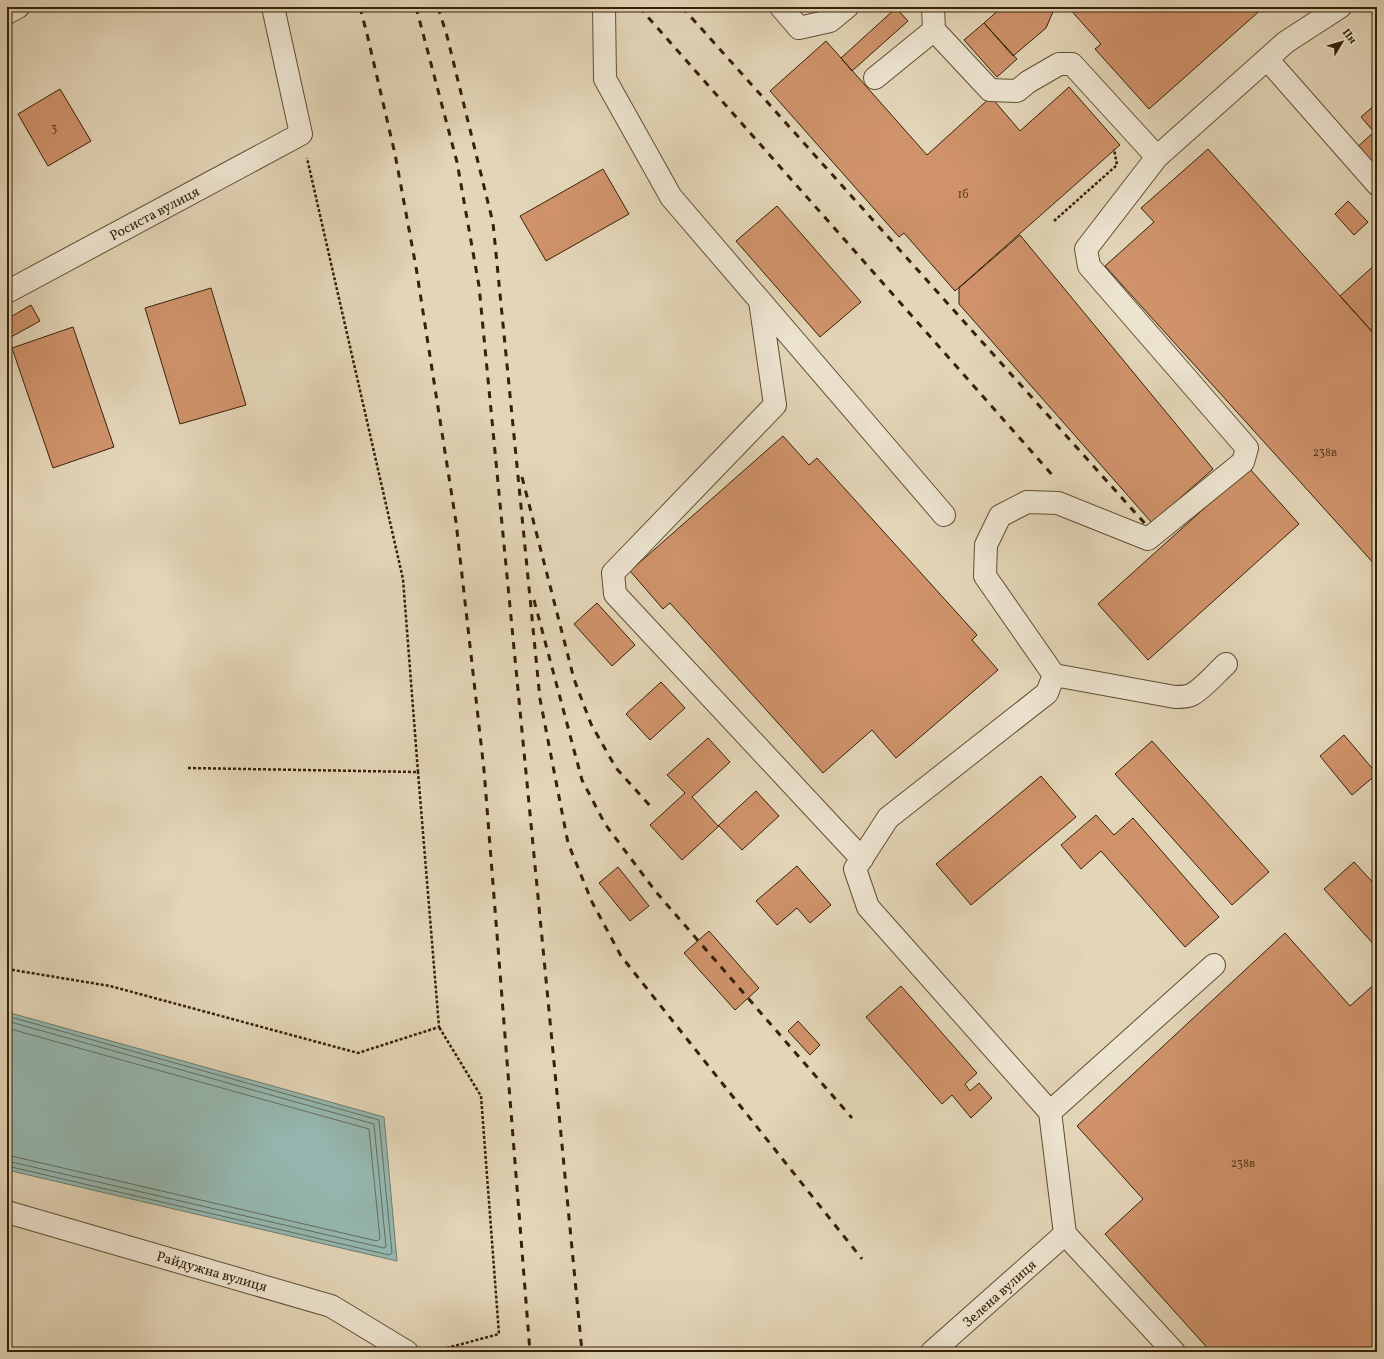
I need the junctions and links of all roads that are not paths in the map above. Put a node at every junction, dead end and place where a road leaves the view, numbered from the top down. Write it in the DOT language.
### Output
graph roads {
  1 [pos="18,7"];
  2 [pos="273,7"];
  3 [pos="604,7"];
  4 [pos="781,7"];
  5 [pos="847,7"];
  6 [pos="933,7"];
  7 [pos="1340,7"];
  8 [pos="7,13"];
  9 [pos="934,30"];
  10 [pos="1267,59"];
  11 [pos="875,78"];
  12 [pos="1157,157"];
  13 [pos="1377,184"];
  14 [pos="7,292"];
  15 [pos="760,300"];
  16 [pos="944,515"];
  17 [pos="1226,664"];
  18 [pos="1054,675"];
  19 [pos="862,859"];
  20 [pos="1214,965"];
  21 [pos="1050,1112"];
  22 [pos="7,1212"];
  23 [pos="1065,1234"];
  24 [pos="407,1352"];
  25 [pos="932,1352"];
  26 [pos="1174,1352"];
  1 -- 8 [label="street"];
  2 -- 14 [label="street, Росиста вулиця"];
  3 -- 15 [label="street"];
  4 -- 5 [label="street"];
  6 -- 9 [label="street"];
  7 -- 10 [label="street"];
  9 -- 11 [label="street"];
  9 -- 12 [label="street"];
  10 -- 12 [label="street"];
  10 -- 13 [label="street"];
  12 -- 18 [label="street"];
  15 -- 16 [label="street"];
  15 -- 19 [label="street"];
  17 -- 18 [label="street"];
  18 -- 19 [label="street"];
  19 -- 21 [label="street"];
  20 -- 21 [label="street"];
  21 -- 23 [label="street"];
  22 -- 24 [label="street, Райдужна вулиця"];
  23 -- 25 [label="street, Зелена вулиця"];
  23 -- 26 [label="street"];
}
